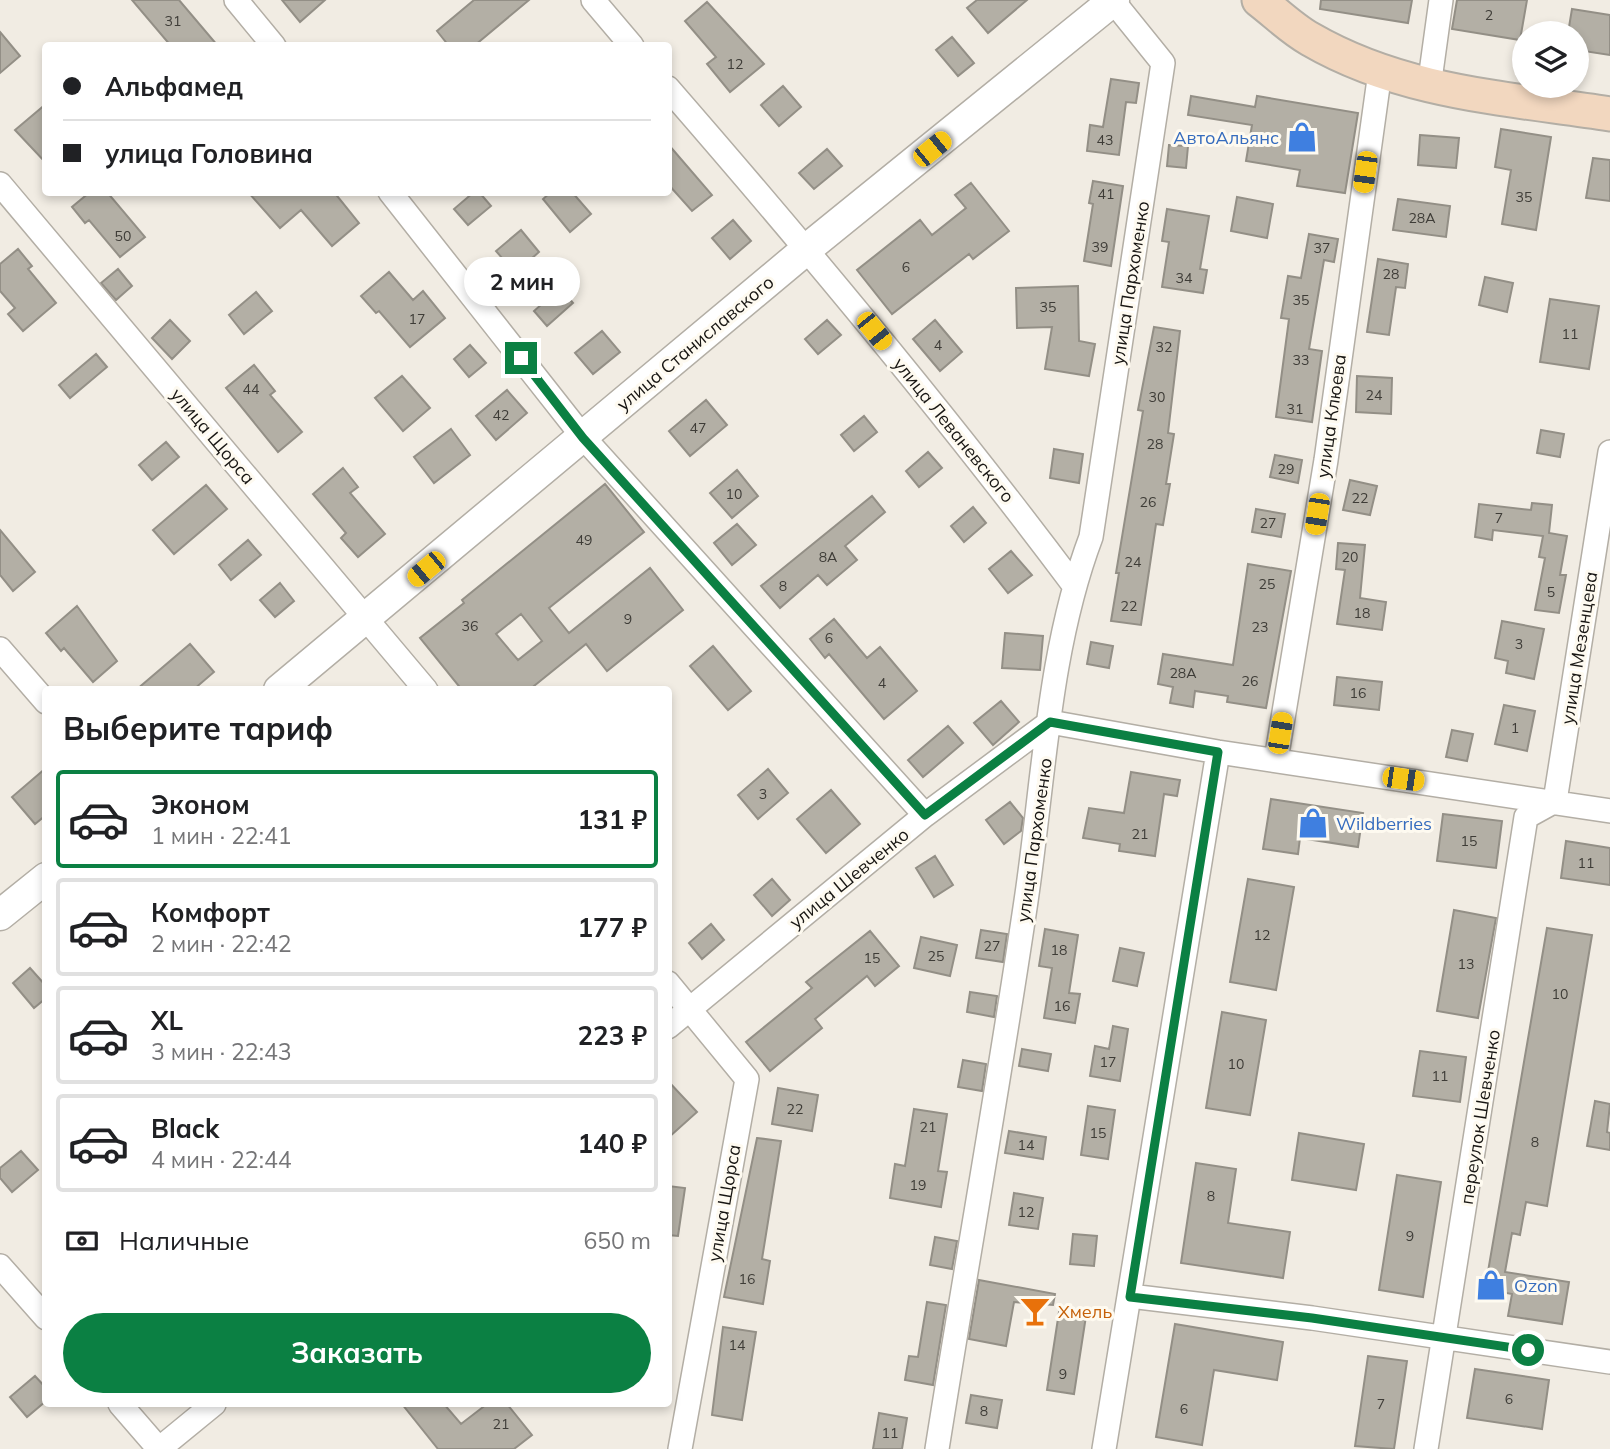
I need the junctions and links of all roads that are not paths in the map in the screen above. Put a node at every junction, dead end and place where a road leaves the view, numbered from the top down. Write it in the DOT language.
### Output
graph roads {
  1 [pos="236,0"];
  2 [pos="593,0"];
  3 [pos="1259,0"];
  4 [pos="1440,0"];
  5 [pos="1114,1"];
  6 [pos="271,42"];
  7 [pos="629,42"];
  8 [pos="1380,72"];
  9 [pos="1429,88"];
  10 [pos="672,93"];
  11 [pos="1610,114"];
  12 [pos="0,184"];
  13 [pos="393,196"];
  14 [pos="807,248"];
  15 [pos="583,438"];
  16 [pos="1610,452"];
  17 [pos="1073,584"];
  18 [pos="368,618"];
  19 [pos="0,649"];
  20 [pos="284,686"];
  21 [pos="423,686"];
  22 [pos="42,697"];
  23 [pos="1050,722"];
  24 [pos="1218,752"];
  25 [pos="1276,760"];
  26 [pos="1555,802"];
  27 [pos="1610,811"];
  28 [pos="925,815"];
  29 [pos="42,881"];
  30 [pos="0,915"];
  31 [pos="672,988"];
  32 [pos="690,1009"];
  33 [pos="672,1024"];
  34 [pos="0,1266"];
  35 [pos="1130,1297"];
  36 [pos="42,1313"];
  37 [pos="1446,1338"];
  38 [pos="1610,1362"];
  39 [pos="123,1407"];
  40 [pos="210,1407"];
  41 [pos="159,1449"];
  42 [pos="680,1449"];
  43 [pos="937,1449"];
  44 [pos="1104,1449"];
  45 [pos="1426,1449"];
  1 -- 6 [label="street"];
  2 -- 7 [label="street"];
  3 -- 8 [label="main road"];
  4 -- 9 [label="street"];
  5 -- 14 [label="street, улица Станиславского"];
  5 -- 17 [label="street, улица Пархоменко"];
  8 -- 9 [label="main road"];
  8 -- 25 [label="street, улица Клюева"];
  9 -- 11 [label="main road"];
  10 -- 14 [label="street, улица Леваневского"];
  12 -- 18 [label="street, улица Щорса"];
  13 -- 15 [label="street"];
  14 -- 15 [label="street, улица Станиславского"];
  14 -- 17 [label="street, улица Леваневского"];
  15 -- 18 [label="street, улица Станиславского"];
  15 -- 28 [label="street"];
  16 -- 26 [label="street, улица Мезенцева"];
  17 -- 23 [label="street, улица Пархоменко"];
  18 -- 20 [label="street, улица Станиславского"];
  18 -- 21 [label="street, улица Щорса"];
  19 -- 22 [label="street"];
  23 -- 24 [label="street"];
  23 -- 28 [label="street, улица Шевченко"];
  23 -- 43 [label="street, улица Пархоменко"];
  24 -- 25 [label="street"];
  24 -- 35 [label="street"];
  25 -- 26 [label="street"];
  26 -- 27 [label="street"];
  26 -- 37 [label="street, переулок Шевченко"];
  28 -- 32 [label="street, улица Шевченко"];
  29 -- 30 [label="street"];
  31 -- 32 [label="street, улица Щорса"];
  32 -- 33 [label="street, улица Шевченко"];
  32 -- 42 [label="street, улица Щорса"];
  34 -- 36 [label="street"];
  35 -- 37 [label="street"];
  35 -- 44 [label="street"];
  37 -- 38 [label="street"];
  37 -- 45 [label="street, переулок Шевченко"];
  39 -- 41 [label="street"];
  40 -- 41 [label="street"];
}
